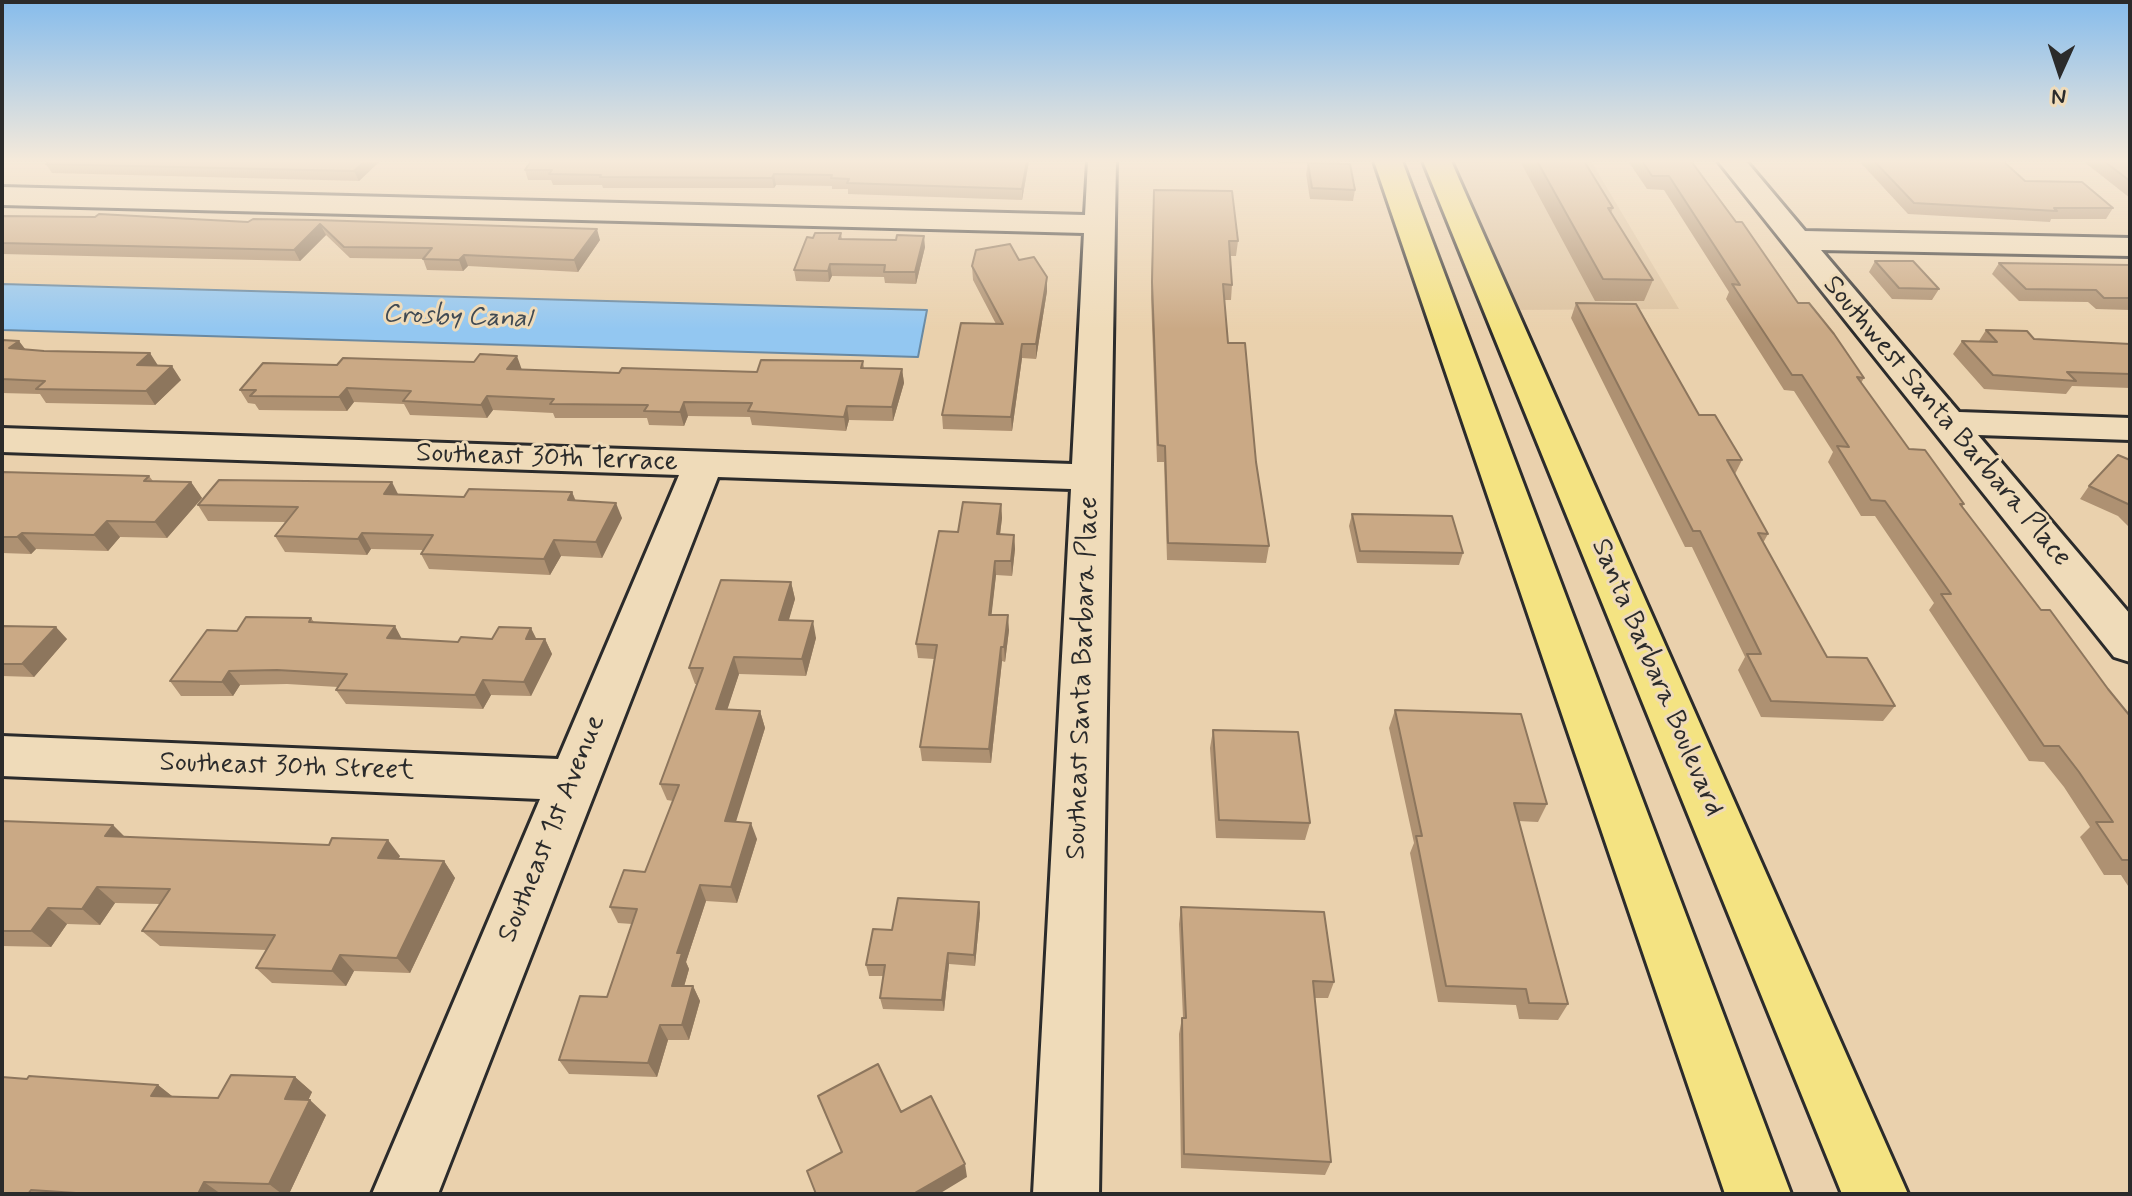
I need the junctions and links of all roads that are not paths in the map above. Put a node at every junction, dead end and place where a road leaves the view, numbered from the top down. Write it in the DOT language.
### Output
graph roads {
  1 [pos="817,217"];
  2 [pos="1099,217"];
  3 [pos="1408,217"];
  4 [pos="1461,217"];
  5 [pos="1777,217"];
  6 [pos="1099,224"];
  7 [pos="1796,240"];
  8 [pos="2130,247"];
  9 [pos="1947,423"];
  10 [pos="2130,429"];
  11 [pos="2,440"];
  12 [pos="703,465"];
  13 [pos="1091,477"];
  14 [pos="2130,645"];
  15 [pos="2,756"];
  16 [pos="573,780"];
  17 [pos="405,1194"];
  18 [pos="1066,1194"];
  19 [pos="1758,1194"];
  20 [pos="1875,1194"];
  1 -- 6 [label="street"];
  2 -- 6 [label="street, Southeast Santa Barbara Place"];
  3 -- 19 [label="main road"];
  4 -- 20 [label="main road, Santa Barbara Boulevard"];
  5 -- 7 [label="street, Southwest Santa Barbara Place"];
  6 -- 13 [label="street, Southeast Santa Barbara Place"];
  7 -- 8 [label="street"];
  7 -- 9 [label="street, Southwest Santa Barbara Place"];
  9 -- 10 [label="street"];
  9 -- 14 [label="street, Southwest Santa Barbara Place"];
  11 -- 12 [label="street, Southeast 30th Terrace"];
  12 -- 13 [label="street, Southeast 30th Terrace"];
  12 -- 16 [label="street, Southeast 1st Avenue"];
  13 -- 18 [label="street, Southeast Santa Barbara Place"];
  15 -- 16 [label="street, Southeast 30th Street"];
  16 -- 17 [label="street, Southeast 1st Avenue"];
}
